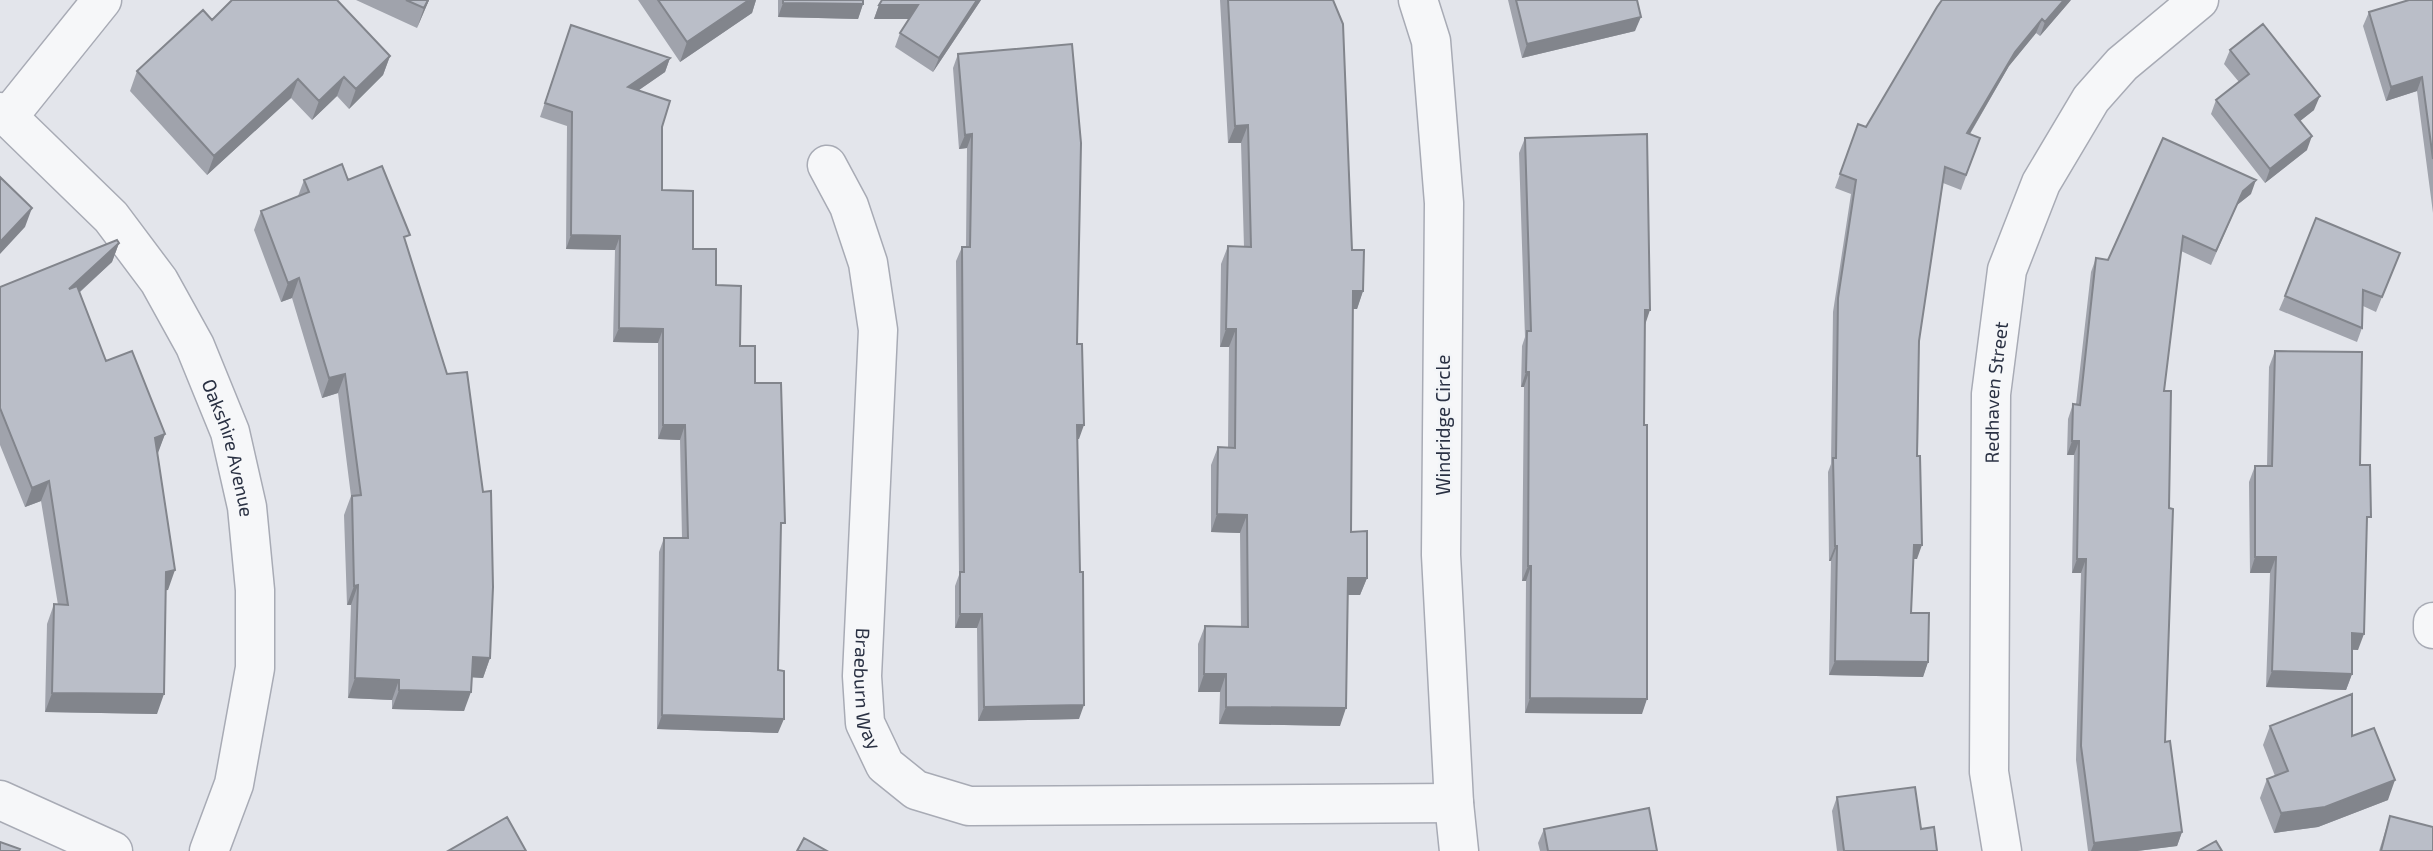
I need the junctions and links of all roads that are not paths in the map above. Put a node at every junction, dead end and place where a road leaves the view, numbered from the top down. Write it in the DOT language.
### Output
graph roads {
  1 [pos="102,0"];
  2 [pos="1418,0"];
  3 [pos="2199,0"];
  4 [pos="4,115"];
  5 [pos="827,165"];
  6 [pos="2433,622"];
  7 [pos="2433,629"];
  8 [pos="0,800"];
  9 [pos="1454,803"];
  10 [pos="113,851"];
  11 [pos="209,851"];
  12 [pos="1459,851"];
  13 [pos="2002,851"];
  1 -- 4 [label="street"];
  2 -- 9 [label="street, Windridge Circle"];
  3 -- 13 [label="street, Redhaven Street"];
  4 -- 11 [label="street, Oakshire Avenue"];
  5 -- 9 [label="street, Braeburn Way"];
  6 -- 7 [label="street"];
  8 -- 10 [label="street"];
  9 -- 12 [label="street, Windridge Circle"];
}
